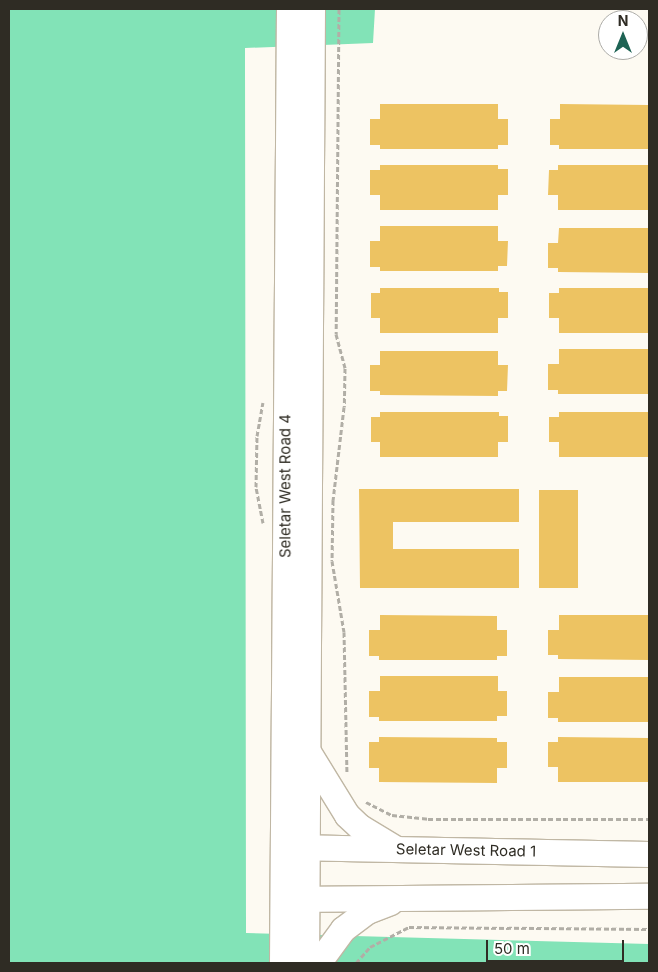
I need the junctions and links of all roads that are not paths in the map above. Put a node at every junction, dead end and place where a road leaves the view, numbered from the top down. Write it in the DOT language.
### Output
graph roads {
  1 [pos="289,9"];
  2 [pos="312,9"];
  3 [pos="307,750"];
  4 [pos="294,847"];
  5 [pos="396,849"];
  6 [pos="649,854"];
  7 [pos="649,896"];
  8 [pos="294,899"];
  9 [pos="397,899"];
  10 [pos="282,963"];
  11 [pos="306,963"];
  12 [pos="318,963"];
  1 -- 4 [label="main road, Seletar West Road 4"];
  2 -- 3 [label="main road, Seletar West Road 4"];
  3 -- 4 [label="main road, Seletar West Road 4"];
  3 -- 5 [label="main road"];
  4 -- 5 [label="main road, Seletar West Road 1"];
  4 -- 8 [label="main road, Seletar West Road 4"];
  5 -- 6 [label="main road, Seletar West Road 1"];
  7 -- 9 [label="main road"];
  8 -- 9 [label="main road"];
  8 -- 10 [label="main road, Seletar West Road 4"];
  8 -- 11 [label="main road, Seletar West Road 4"];
  9 -- 12 [label="main road"];
}
